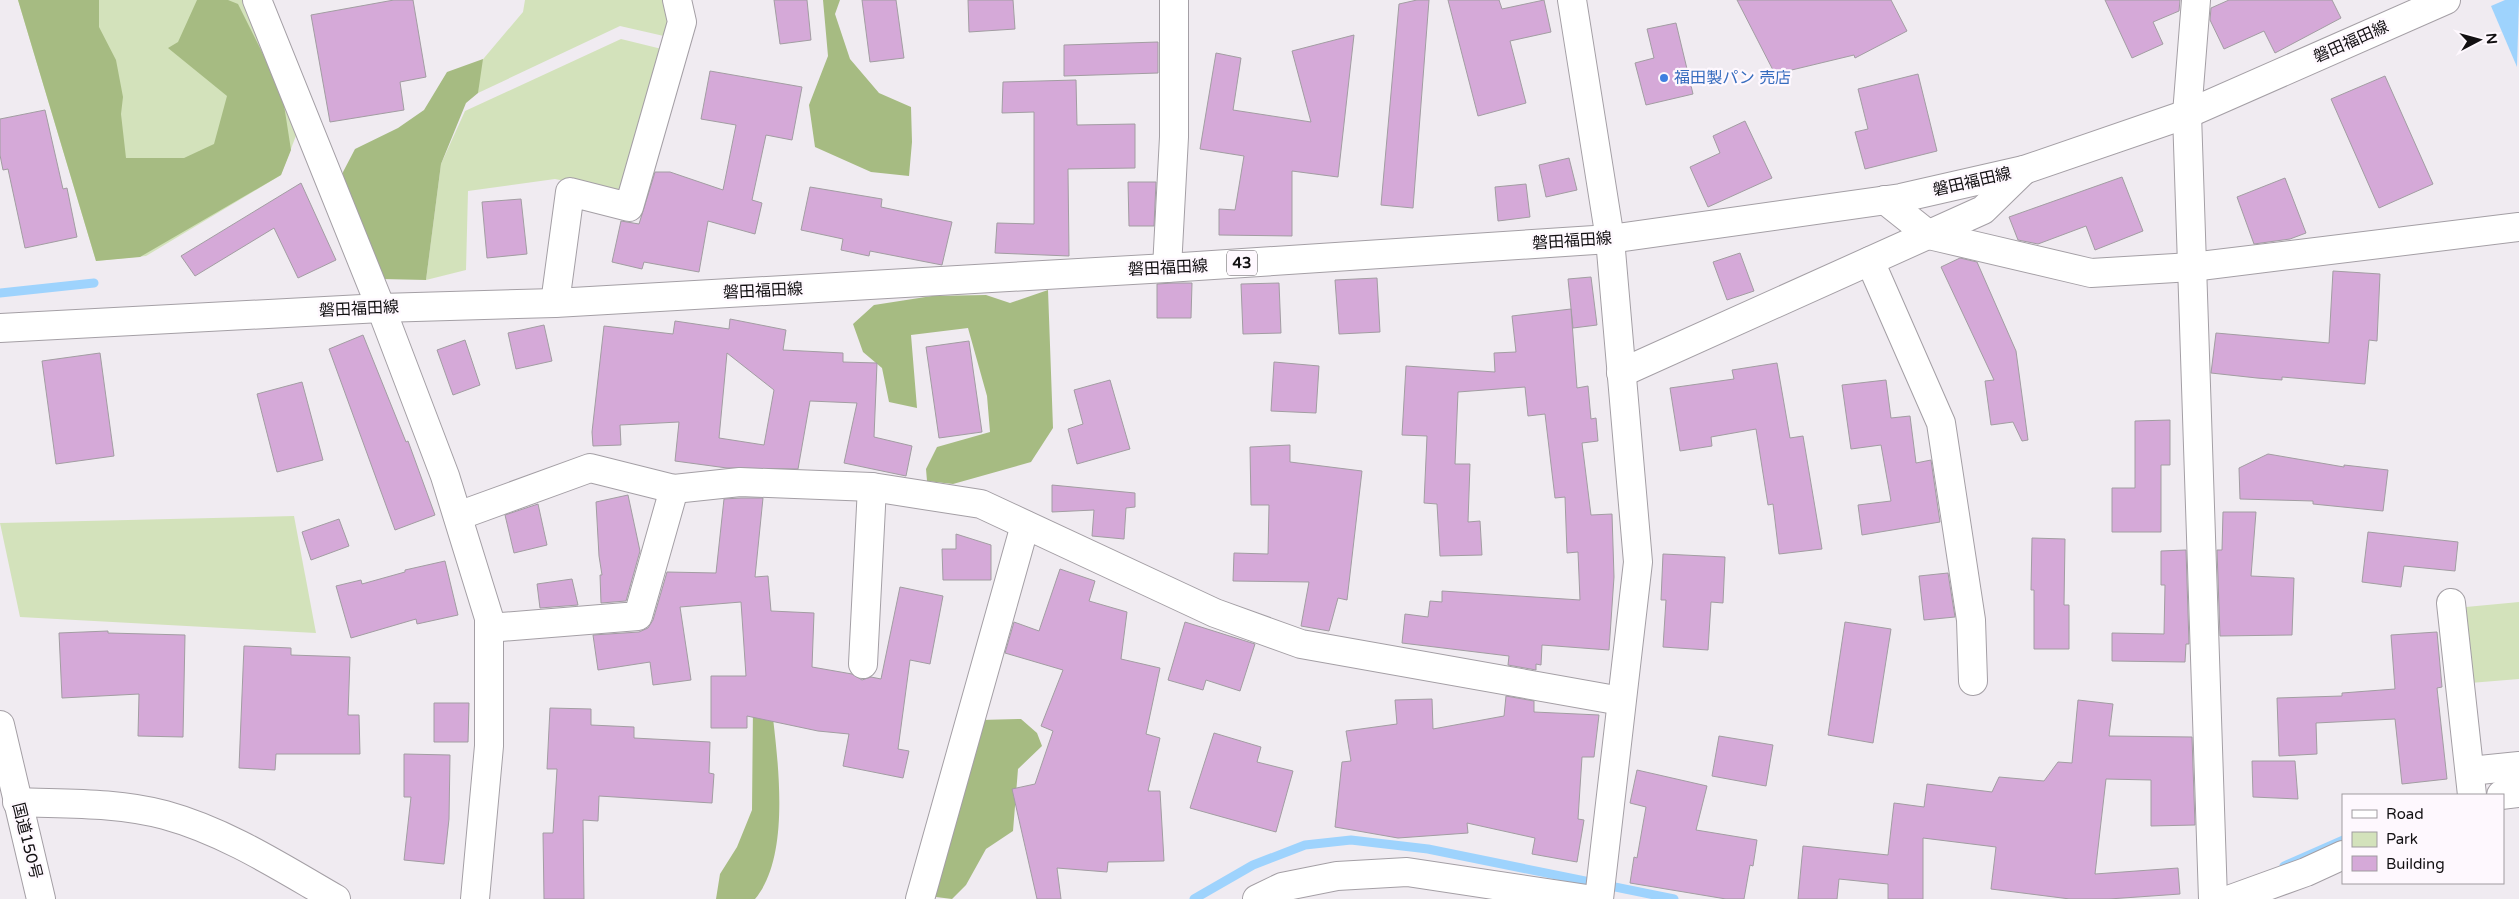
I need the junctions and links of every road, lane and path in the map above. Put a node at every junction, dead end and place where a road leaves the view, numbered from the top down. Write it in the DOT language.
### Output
graph roads {
  1 [pos="258,0"];
  2 [pos="676,0"];
  3 [pos="1174,0"];
  4 [pos="1572,0"];
  5 [pos="2196,0"];
  6 [pos="2446,0"];
  7 [pos="2187,114"];
  8 [pos="2024,170"];
  9 [pos="1885,200"];
  10 [pos="2519,227"];
  11 [pos="1929,235"];
  12 [pos="1610,238"];
  13 [pos="1870,261"];
  14 [pos="2192,267"];
  15 [pos="1168,268"];
  16 [pos="555,303"];
  17 [pos="381,308"];
  18 [pos="0,328"];
  19 [pos="1621,373"];
  20 [pos="872,487"];
  21 [pos="674,489"];
  22 [pos="458,516"];
  23 [pos="1025,525"];
  24 [pos="2452,603"];
  25 [pos="489,628"];
  26 [pos="863,664"];
  27 [pos="1973,681"];
  28 [pos="1621,701"];
  29 [pos="0,725"];
  30 [pos="2519,766"];
  31 [pos="2471,783"];
  32 [pos="2519,793"];
  33 [pos="10,794"];
  34 [pos="2504,795"];
  35 [pos="2342,855"];
  36 [pos="41,899"];
  37 [pos="336,899"];
  38 [pos="475,899"];
  39 [pos="920,899"];
  40 [pos="1257,899"];
  41 [pos="1587,899"];
  42 [pos="1599,899"];
  43 [pos="2213,899"];
  44 [pos="2231,899"];
  1 -- 17 [label="main road"];
  2 -- 16 [label="main road"];
  3 -- 15 [label="main road"];
  4 -- 12 [label="main road"];
  5 -- 7 [label="main road"];
  6 -- 7 [label="main road, 磐田福田線 / 43"];
  7 -- 8 [label="main road, 磐田福田線 / 43"];
  7 -- 14 [label="main road"];
  8 -- 9 [label="main road, 磐田福田線 / 43"];
  8 -- 11 [label="main road"];
  9 -- 11 [label="main road"];
  9 -- 12 [label="main road, 磐田福田線 / 43"];
  10 -- 14 [label="main road"];
  11 -- 13 [label="main road"];
  11 -- 14 [label="main road"];
  12 -- 15 [label="main road, 磐田福田線 / 43"];
  12 -- 19 [label="main road"];
  13 -- 19 [label="main road"];
  13 -- 27 [label="main road"];
  14 -- 43 [label="main road"];
  15 -- 16 [label="main road, 磐田福田線 / 43"];
  16 -- 17 [label="main road, 磐田福田線 / 43"];
  17 -- 18 [label="main road, 磐田福田線 / 43"];
  17 -- 22 [label="main road"];
  19 -- 28 [label="main road"];
  20 -- 21 [label="main road"];
  20 -- 23 [label="main road"];
  20 -- 26 [label="main road"];
  21 -- 22 [label="main road"];
  21 -- 25 [label="main road"];
  22 -- 25 [label="main road"];
  23 -- 28 [label="main road"];
  23 -- 39 [label="main road"];
  24 -- 31 [label="main road"];
  25 -- 38 [label="main road"];
  28 -- 42 [label="main road"];
  29 -- 33 [label="main road, 国道150号"];
  30 -- 31 [label="main road"];
  32 -- 34 [label="main road"];
  33 -- 36 [label="main road, 国道150号"];
  33 -- 37 [label="main road"];
  35 -- 44 [label="main road"];
  40 -- 41 [label="main road"];
}
